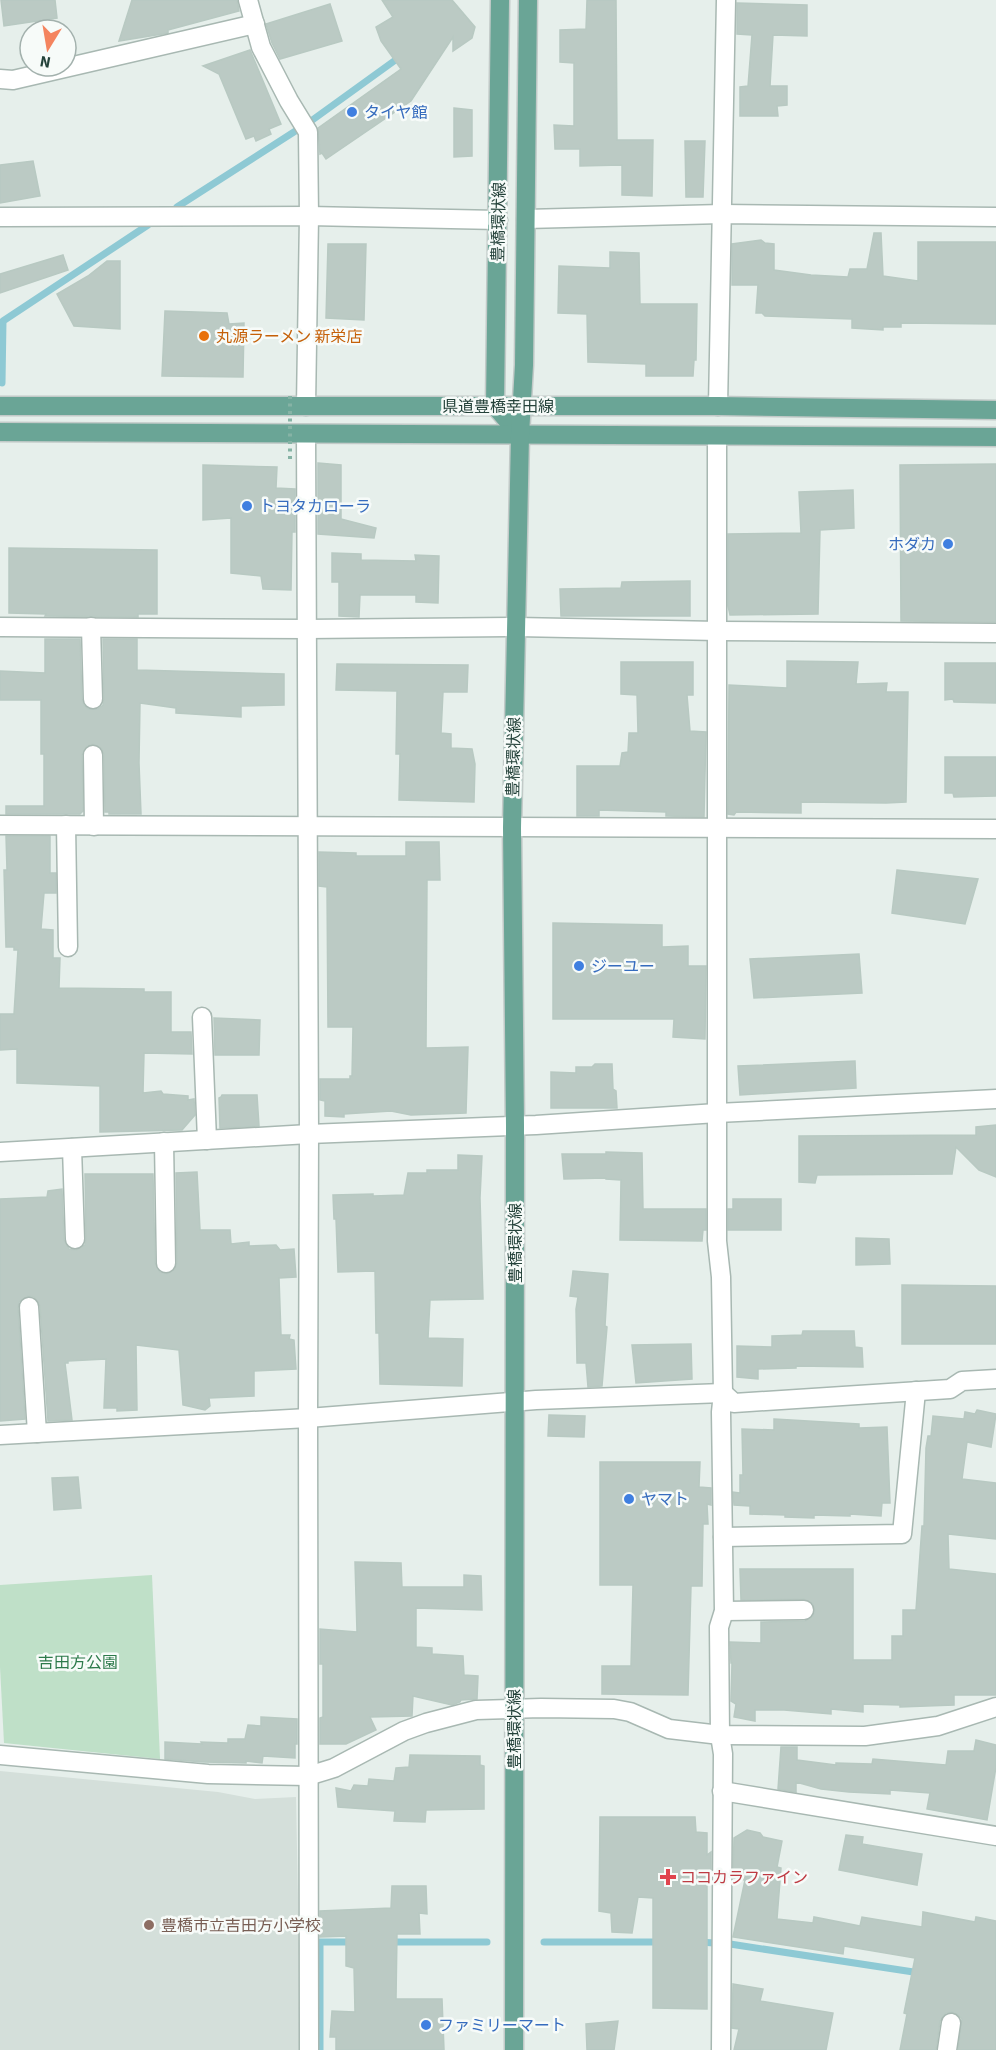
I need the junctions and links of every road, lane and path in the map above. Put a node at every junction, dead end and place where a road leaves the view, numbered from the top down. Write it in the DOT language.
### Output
graph roads {
  1 [pos="248,0"];
  2 [pos="500,0"];
  3 [pos="528,0"];
  4 [pos="726,0"];
  5 [pos="255,24"];
  6 [pos="0,79"];
  7 [pos="722,214"];
  8 [pos="309,216"];
  9 [pos="0,217"];
  10 [pos="996,217"];
  11 [pos="526,219"];
  12 [pos="498,220"];
  13 [pos="290,392"];
  14 [pos="0,406"];
  15 [pos="306,406"];
  16 [pos="495,406"];
  17 [pos="523,406"];
  18 [pos="718,406"];
  19 [pos="996,410"];
  20 [pos="0,432"];
  21 [pos="306,434"];
  22 [pos="520,435"];
  23 [pos="717,436"];
  24 [pos="996,437"];
  25 [pos="290,459"];
  26 [pos="0,627"];
  27 [pos="91,627"];
  28 [pos="517,627"];
  29 [pos="306,628"];
  30 [pos="718,631"];
  31 [pos="996,633"];
  32 [pos="93,699"];
  33 [pos="93,755"];
  34 [pos="0,825"];
  35 [pos="66,825"];
  36 [pos="94,826"];
  37 [pos="308,827"];
  38 [pos="718,827"];
  39 [pos="512,828"];
  40 [pos="996,829"];
  41 [pos="68,947"];
  42 [pos="202,1017"];
  43 [pos="996,1099"];
  44 [pos="717,1113"];
  45 [pos="515,1125"];
  46 [pos="309,1134"];
  47 [pos="207,1140"];
  48 [pos="164,1142"];
  49 [pos="72,1148"];
  50 [pos="0,1152"];
  51 [pos="75,1239"];
  52 [pos="166,1263"];
  53 [pos="29,1307"];
  54 [pos="996,1379"];
  55 [pos="916,1391"];
  56 [pos="723,1394"];
  57 [pos="515,1402"];
  58 [pos="308,1418"];
  59 [pos="37,1433"];
  60 [pos="0,1436"];
  61 [pos="723,1537"];
  62 [pos="804,1610"];
  63 [pos="724,1611"];
  64 [pos="996,1707"];
  65 [pos="514,1708"];
  66 [pos="720,1735"];
  67 [pos="0,1755"];
  68 [pos="308,1776"];
  69 [pos="722,1791"];
  70 [pos="996,1835"];
  71 [pos="951,2023"];
  72 [pos="309,2050"];
  73 [pos="514,2050"];
  74 [pos="721,2050"];
  75 [pos="947,2050"];
  1 -- 5 [label="street"];
  2 -- 12 [label="main road, 豊橋環状線"];
  3 -- 11 [label="main road, 豊橋環状線"];
  4 -- 7 [label="street"];
  5 -- 6 [label="street"];
  5 -- 8 [label="street"];
  7 -- 10 [label="street"];
  7 -- 11 [label="street"];
  7 -- 18 [label="street"];
  8 -- 9 [label="street"];
  8 -- 12 [label="street"];
  8 -- 15 [label="street"];
  11 -- 17 [label="main road, 豊橋環状線"];
  12 -- 16 [label="main road, 豊橋環状線"];
  13 -- 25 [label="path, bridge"];
  14 -- 15 [label="main road, 県道豊橋幸田線"];
  15 -- 16 [label="main road, 県道豊橋幸田線"];
  16 -- 17 [label="main road, 県道豊橋幸田線"];
  16 -- 22 [label="main road"];
  17 -- 18 [label="main road, 県道豊橋幸田線"];
  17 -- 22 [label="main road, 豊橋環状線"];
  18 -- 19 [label="main road, 県道豊橋幸田線"];
  20 -- 21 [label="main road, 県道豊橋幸田線"];
  21 -- 22 [label="main road, 県道豊橋幸田線"];
  21 -- 29 [label="street"];
  22 -- 23 [label="main road, 県道豊橋幸田線"];
  22 -- 28 [label="main road, 豊橋環状線"];
  23 -- 24 [label="main road, 県道豊橋幸田線"];
  23 -- 30 [label="street"];
  26 -- 27 [label="street"];
  27 -- 29 [label="street"];
  27 -- 32 [label="street"];
  28 -- 29 [label="street"];
  28 -- 30 [label="street"];
  28 -- 39 [label="main road, 豊橋環状線"];
  29 -- 37 [label="street"];
  30 -- 31 [label="street"];
  30 -- 38 [label="street"];
  33 -- 36 [label="street"];
  34 -- 35 [label="street"];
  35 -- 36 [label="street"];
  35 -- 41 [label="street"];
  36 -- 37 [label="street"];
  37 -- 39 [label="street"];
  37 -- 46 [label="street"];
  38 -- 39 [label="street"];
  38 -- 40 [label="street"];
  38 -- 44 [label="street"];
  39 -- 45 [label="main road, 豊橋環状線"];
  42 -- 47 [label="street"];
  43 -- 44 [label="street"];
  44 -- 45 [label="street"];
  44 -- 56 [label="street"];
  45 -- 46 [label="street"];
  45 -- 57 [label="main road, 豊橋環状線"];
  46 -- 47 [label="street"];
  46 -- 58 [label="street"];
  47 -- 48 [label="street"];
  48 -- 49 [label="street"];
  48 -- 52 [label="street"];
  49 -- 50 [label="street"];
  49 -- 51 [label="street"];
  53 -- 59 [label="street"];
  54 -- 55 [label="street"];
  55 -- 56 [label="street"];
  55 -- 61 [label="street"];
  56 -- 57 [label="street"];
  56 -- 61 [label="street"];
  57 -- 58 [label="street"];
  57 -- 65 [label="main road, 豊橋環状線"];
  58 -- 59 [label="street"];
  58 -- 68 [label="street"];
  59 -- 60 [label="street"];
  61 -- 63 [label="street"];
  62 -- 63 [label="street"];
  63 -- 66 [label="street"];
  64 -- 66 [label="street"];
  65 -- 66 [label="street"];
  65 -- 68 [label="street"];
  65 -- 73 [label="main road, 豊橋環状線"];
  66 -- 69 [label="street"];
  67 -- 68 [label="street"];
  68 -- 72 [label="street"];
  69 -- 70 [label="street"];
  69 -- 74 [label="street"];
  71 -- 75 [label="street"];
}
